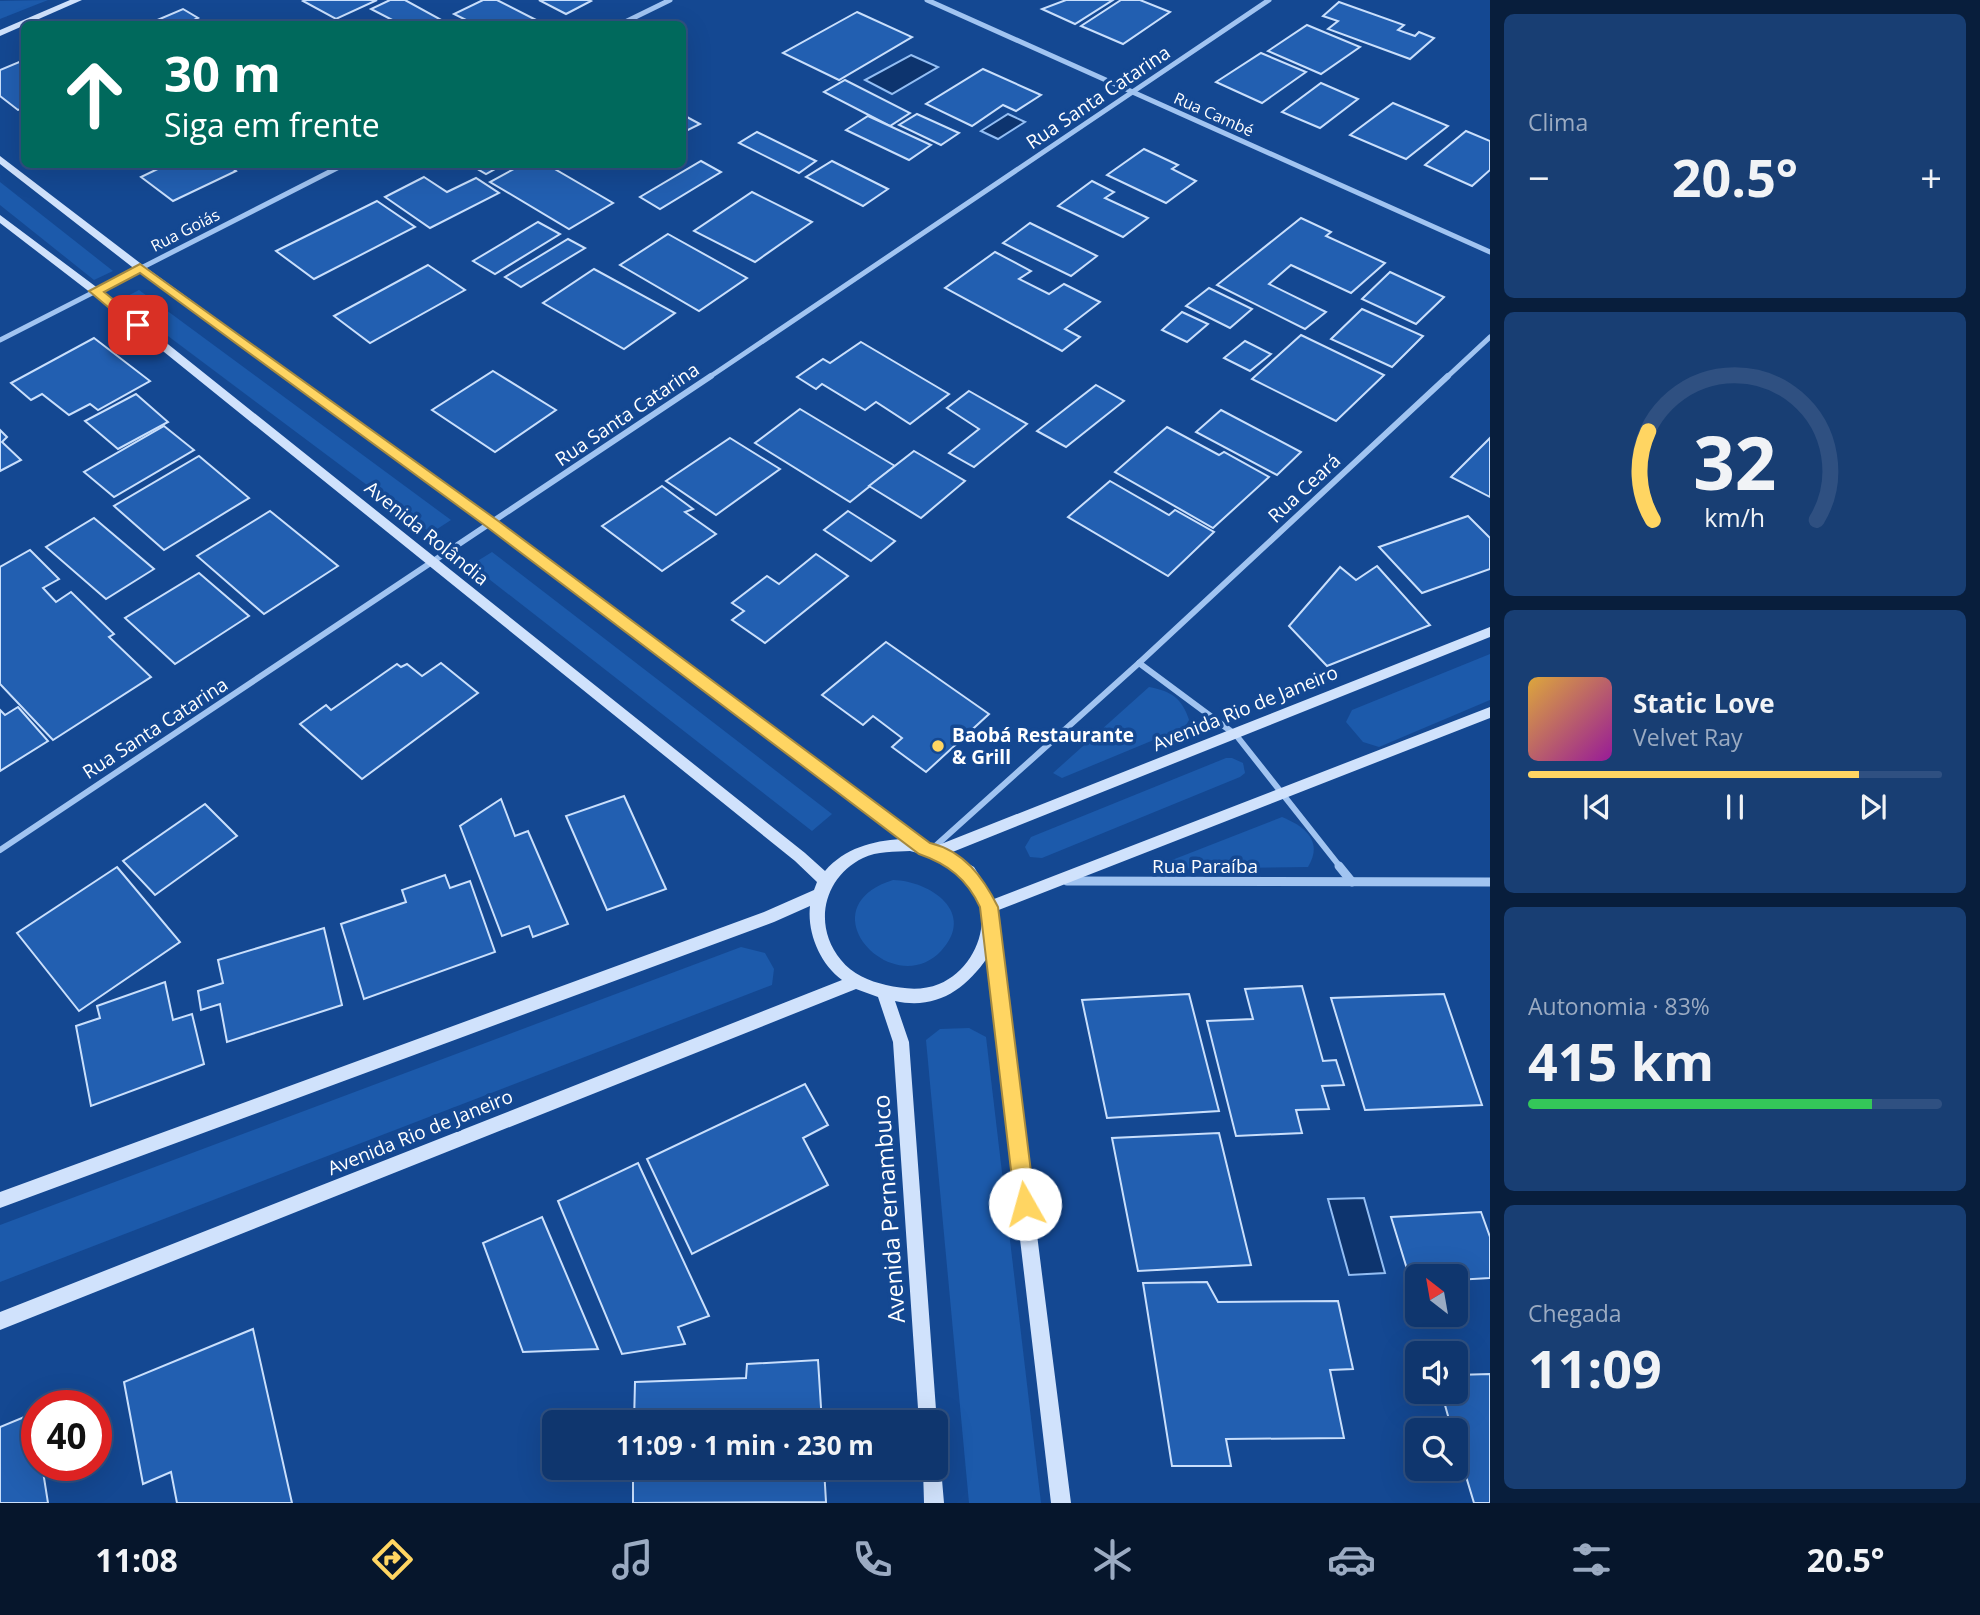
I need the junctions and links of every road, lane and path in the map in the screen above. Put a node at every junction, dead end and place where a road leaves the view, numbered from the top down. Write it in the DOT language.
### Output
graph roads {
  1 [pos="78,0"];
  2 [pos="670,0"];
  3 [pos="927,0"];
  4 [pos="1269,0"];
  5 [pos="28,21"];
  6 [pos="627,21"];
  7 [pos="21,24"];
  8 [pos="0,33"];
  9 [pos="1135,92"];
  10 [pos="0,159"];
  11 [pos="337,168"];
  12 [pos="0,218"];
  13 [pos="1490,252"];
  14 [pos="140,268"];
  15 [pos="95,291"];
  16 [pos="1490,337"];
  17 [pos="0,340"];
  18 [pos="492,524"];
  19 [pos="433,563"];
  20 [pos="1490,632"];
  21 [pos="1139,663"];
  22 [pos="1490,712"];
  23 [pos="1236,734"];
  24 [pos="1282,791"];
  25 [pos="0,850"];
  26 [pos="931,850"];
  27 [pos="1058,881"];
  28 [pos="1352,882"];
  29 [pos="1490,882"];
  30 [pos="823,889"];
  31 [pos="989,907"];
  32 [pos="992,932"];
  33 [pos="856,982"];
  34 [pos="885,994"];
  35 [pos="0,1200"];
  36 [pos="0,1321"];
  37 [pos="927,1410"];
  38 [pos="933,1480"];
  39 [pos="934,1503"];
  40 [pos="1061,1503"];
  1 -- 5 [label="street"];
  2 -- 6 [label="street"];
  3 -- 9 [label="street, Rua Cambé"];
  4 -- 9 [label="street, Rua Santa Catarina"];
  7 -- 8 [label="street"];
  9 -- 13 [label="street, Rua Cambé"];
  9 -- 18 [label="street, Rua Santa Catarina"];
  10 -- 14 [label="street"];
  11 -- 14 [label="street, Rua Goiás"];
  12 -- 15 [label="street, Avenida Rolândia"];
  14 -- 15 [label="street, Rua Goiás"];
  14 -- 18 [label="street"];
  15 -- 17 [label="street, Rua Goiás"];
  15 -- 19 [label="street, Avenida Rolândia"];
  16 -- 21 [label="street, Rua Ceará"];
  18 -- 19 [label="street, Rua Santa Catarina"];
  18 -- 26 [label="street"];
  19 -- 25 [label="street, Rua Santa Catarina"];
  19 -- 30 [label="street, Avenida Rolândia"];
  20 -- 23 [label="street, Avenida Rio de Janeiro"];
  21 -- 23 [label="street"];
  21 -- 26 [label="street, Rua Ceará"];
  22 -- 24 [label="street"];
  23 -- 24 [label="street"];
  23 -- 26 [label="street, Avenida Rio de Janeiro"];
  24 -- 27 [label="street"];
  24 -- 28 [label="street"];
  26 -- 30 [label="street"];
  26 -- 31 [label="street"];
  27 -- 28 [label="street, Rua Paraíba"];
  27 -- 31 [label="street"];
  28 -- 29 [label="street, Rua Paraíba"];
  30 -- 33 [label="street"];
  30 -- 35 [label="street"];
  31 -- 32 [label="street"];
  32 -- 34 [label="street"];
  32 -- 40 [label="street"];
  33 -- 34 [label="street"];
  33 -- 36 [label="street, Avenida Rio de Janeiro"];
  34 -- 37 [label="street, Avenida Pernambuco"];
  38 -- 39 [label="street"];
}
